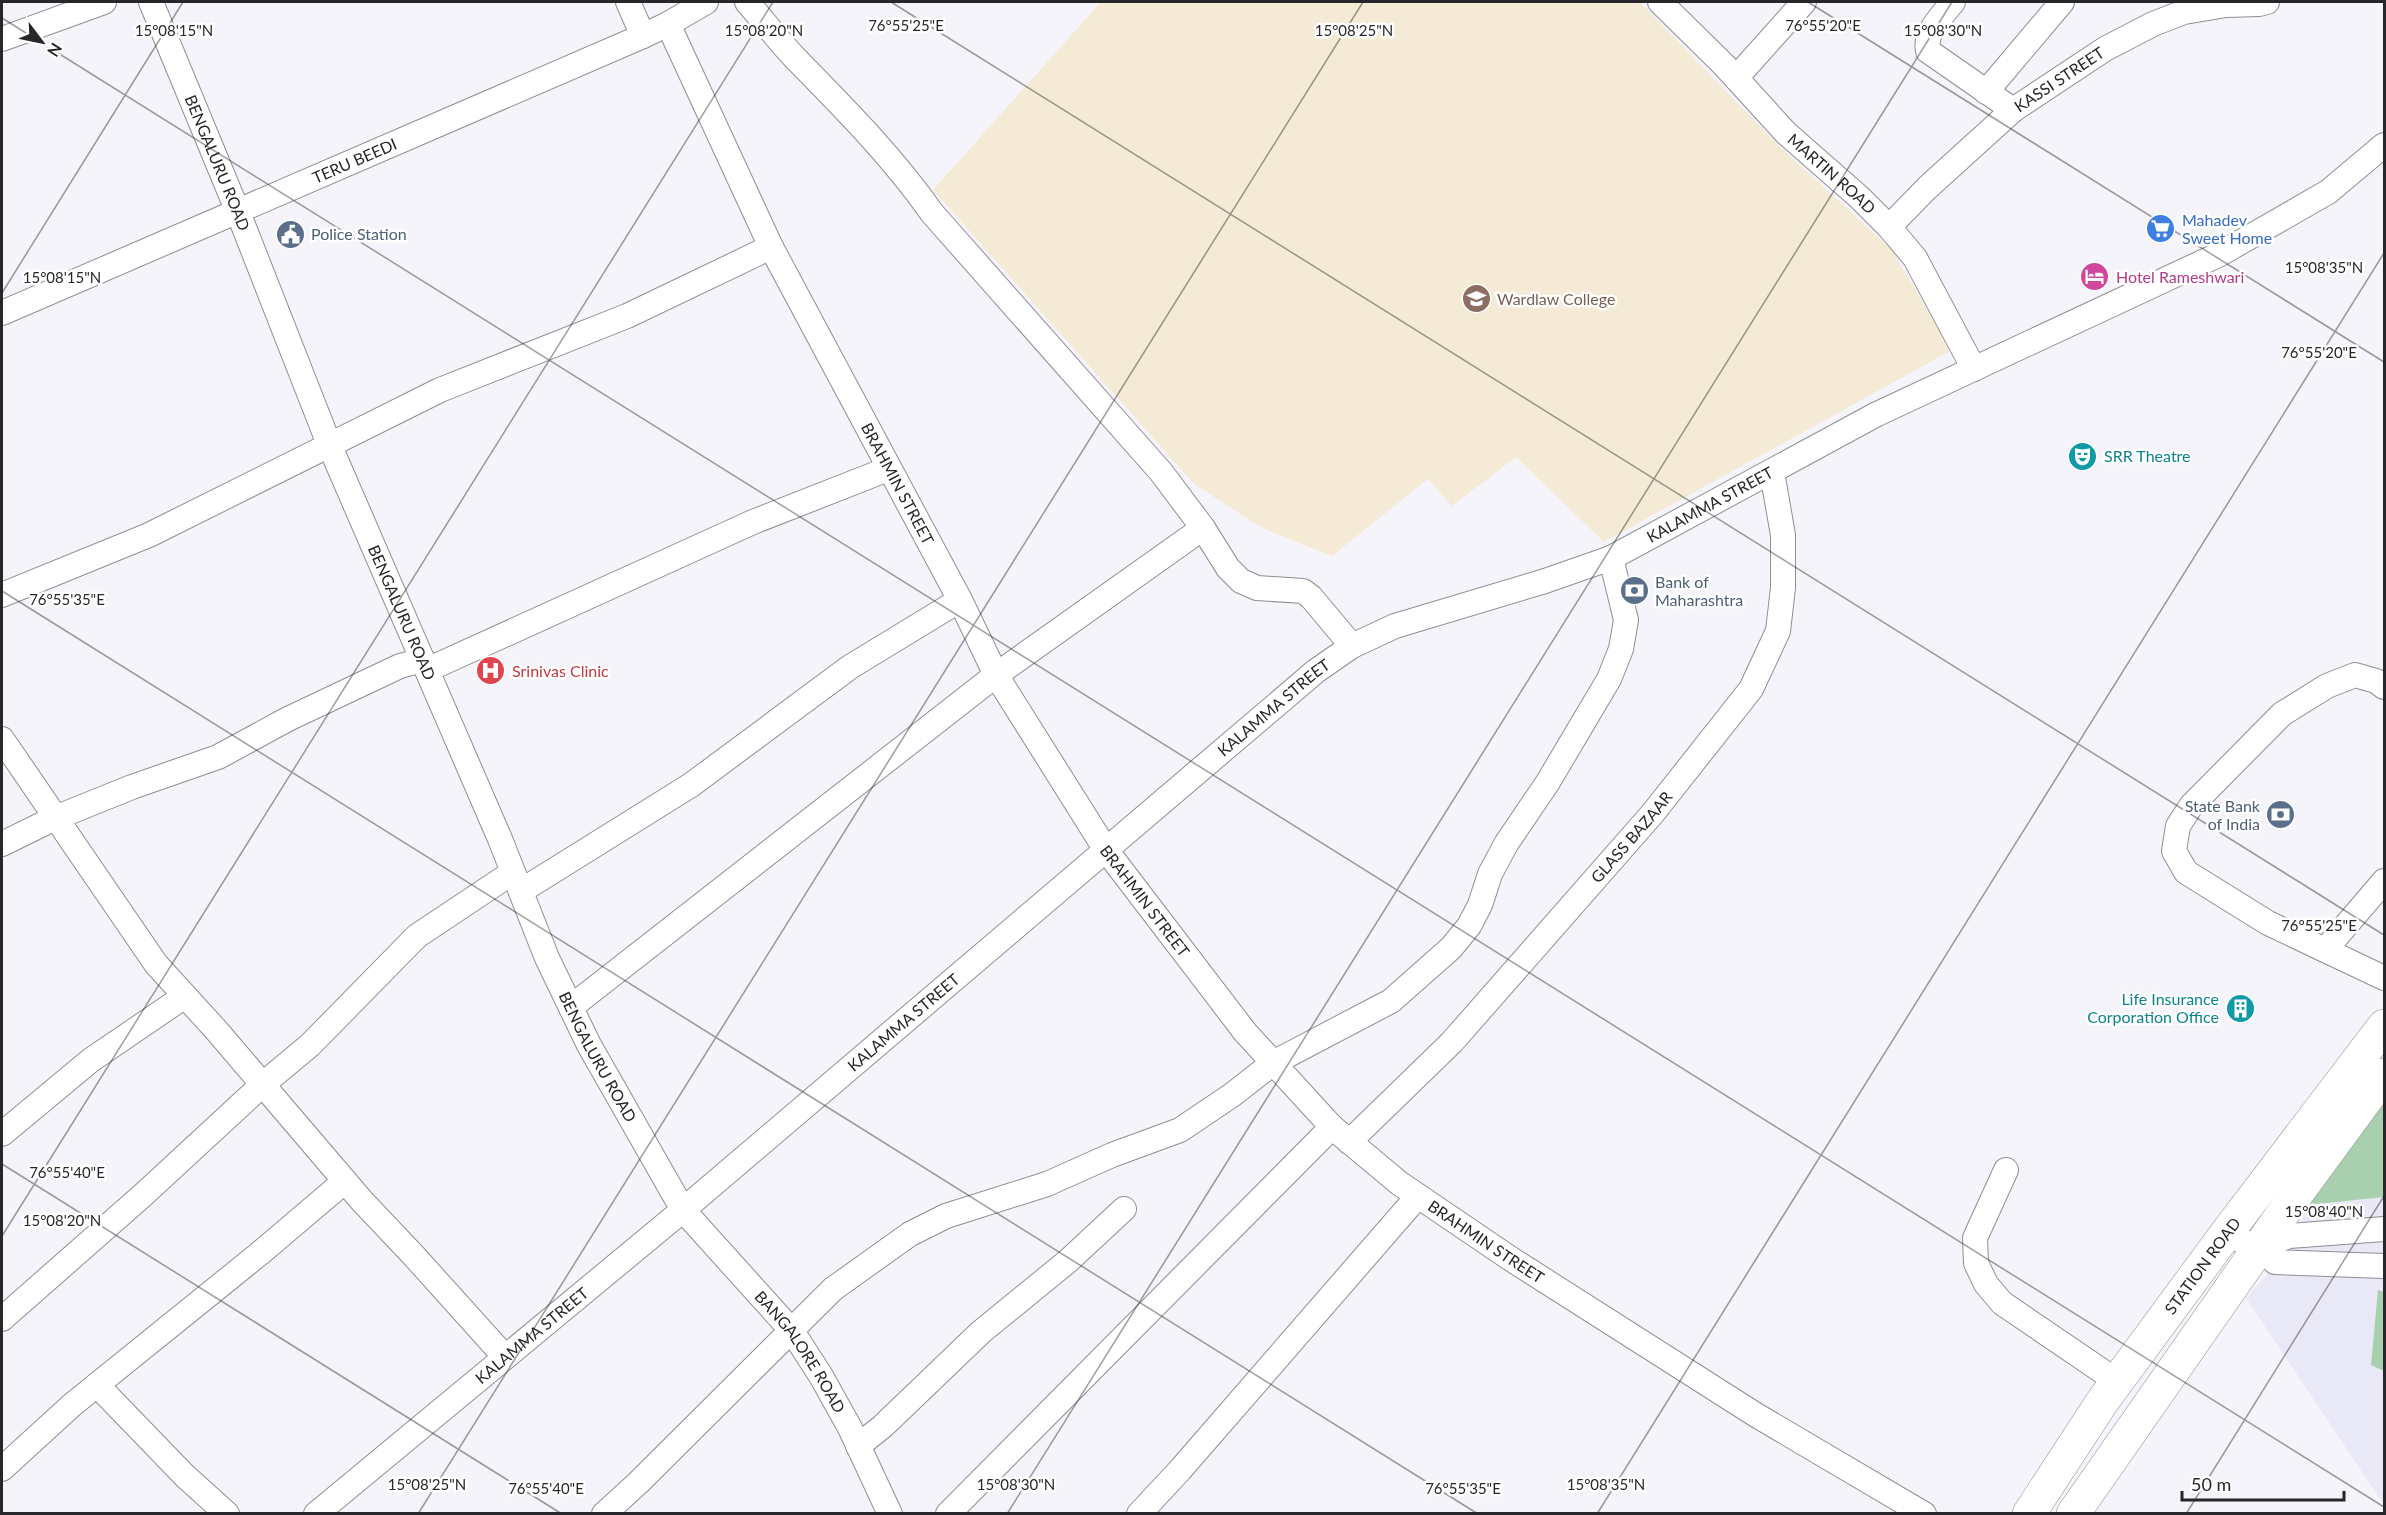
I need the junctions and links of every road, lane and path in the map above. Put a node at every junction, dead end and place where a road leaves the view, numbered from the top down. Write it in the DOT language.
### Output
graph roads {
  1 [pos="104,2"];
  2 [pos="151,2"];
  3 [pos="628,2"];
  4 [pos="706,2"];
  5 [pos="747,2"];
  6 [pos="1660,2"];
  7 [pos="1804,2"];
  8 [pos="2062,2"];
  9 [pos="2267,2"];
  10 [pos="2228,3"];
  11 [pos="1947,4"];
  12 [pos="2153,13"];
  13 [pos="668,24"];
  14 [pos="642,36"];
  15 [pos="2,39"];
  16 [pos="1736,78"];
  17 [pos="1986,92"];
  18 [pos="2013,110"];
  19 [pos="2385,145"];
  20 [pos="238,212"];
  21 [pos="1889,227"];
  22 [pos="771,248"];
  23 [pos="2,313"];
  24 [pos="1974,369"];
  25 [pos="329,444"];
  26 [pos="888,469"];
  27 [pos="1772,472"];
  28 [pos="1203,528"];
  29 [pos="1611,558"];
  30 [pos="2,595"];
  31 [pos="960,600"];
  32 [pos="1352,646"];
  33 [pos="425,665"];
  34 [pos="996,675"];
  35 [pos="2385,687"];
  36 [pos="2,739"];
  37 [pos="55,818"];
  38 [pos="2,844"];
  39 [pos="1106,850"];
  40 [pos="2385,881"];
  41 [pos="517,882"];
  42 [pos="2325,950"];
  43 [pos="2385,978"];
  44 [pos="185,996"];
  45 [pos="571,1007"];
  46 [pos="2385,1026"];
  47 [pos="1273,1063"];
  48 [pos="2385,1075"];
  49 [pos="262,1085"];
  50 [pos="2,1134"];
  51 [pos="1340,1135"];
  52 [pos="2006,1170"];
  53 [pos="345,1181"];
  54 [pos="1418,1196"];
  55 [pos="1124,1209"];
  56 [pos="683,1210"];
  57 [pos="2385,1229"];
  58 [pos="2225,1235"];
  59 [pos="2259,1247"];
  60 [pos="2385,1266"];
  61 [pos="2,1319"];
  62 [pos="792,1331"];
  63 [pos="505,1357"];
  64 [pos="2118,1382"];
  65 [pos="97,1385"];
  66 [pos="858,1446"];
  67 [pos="2,1469"];
  68 [pos="605,1513"];
  69 [pos="227,1514"];
  70 [pos="316,1514"];
  71 [pos="890,1514"];
  72 [pos="948,1514"];
  73 [pos="1139,1514"];
  74 [pos="1924,1514"];
  75 [pos="2029,1514"];
  76 [pos="2073,1514"];
  1 -- 15 [label="street"];
  2 -- 20 [label="street, BENGALURU ROAD"];
  3 -- 14 [label="street"];
  4 -- 13 [label="street, TERU BEEDI"];
  5 -- 28 [label="street"];
  6 -- 16 [label="street, MARTIN ROAD"];
  7 -- 16 [label="street"];
  8 -- 17 [label="street"];
  9 -- 10 [label="street, KASSI STREET"];
  10 -- 12 [label="street, KASSI STREET"];
  11 -- 17 [label="street"];
  12 -- 18 [label="street, KASSI STREET"];
  13 -- 14 [label="street, TERU BEEDI"];
  13 -- 22 [label="street, BRAHMIN STREET"];
  14 -- 20 [label="street, TERU BEEDI"];
  16 -- 21 [label="street, MARTIN ROAD"];
  17 -- 18 [label="street"];
  18 -- 21 [label="street, KASSI STREET"];
  19 -- 24 [label="street, KALAMMA STREET"];
  20 -- 23 [label="street, TERU BEEDI"];
  20 -- 25 [label="street, BENGALURU ROAD"];
  21 -- 24 [label="street, MARTIN ROAD"];
  22 -- 25 [label="street"];
  22 -- 26 [label="street, BRAHMIN STREET"];
  24 -- 27 [label="street, KALAMMA STREET"];
  25 -- 30 [label="street"];
  25 -- 33 [label="street, BENGALURU ROAD"];
  26 -- 31 [label="street, BRAHMIN STREET"];
  26 -- 33 [label="street"];
  27 -- 29 [label="street, KALAMMA STREET"];
  27 -- 51 [label="street, GLASS BAZAAR"];
  28 -- 32 [label="street"];
  28 -- 34 [label="street"];
  29 -- 32 [label="street, KALAMMA STREET"];
  29 -- 47 [label="street"];
  31 -- 34 [label="street, BRAHMIN STREET"];
  31 -- 41 [label="street"];
  32 -- 39 [label="street, KALAMMA STREET"];
  33 -- 37 [label="street"];
  33 -- 41 [label="street, BENGALURU ROAD"];
  34 -- 39 [label="street, BRAHMIN STREET"];
  34 -- 45 [label="street"];
  35 -- 42 [label="street"];
  36 -- 37 [label="street"];
  37 -- 38 [label="street"];
  37 -- 44 [label="street"];
  39 -- 47 [label="street, BRAHMIN STREET"];
  39 -- 56 [label="street, KALAMMA STREET"];
  40 -- 42 [label="street"];
  41 -- 45 [label="street, BENGALURU ROAD"];
  41 -- 49 [label="street"];
  42 -- 43 [label="street"];
  44 -- 49 [label="street"];
  44 -- 50 [label="street"];
  45 -- 56 [label="street, BENGALURU ROAD"];
  46 -- 58 [label="highway, STATION ROAD"];
  47 -- 51 [label="street, BRAHMIN STREET"];
  47 -- 62 [label="street"];
  48 -- 59 [label="highway"];
  49 -- 53 [label="street"];
  49 -- 61 [label="street"];
  51 -- 54 [label="street, BRAHMIN STREET"];
  51 -- 72 [label="street, GLASS BAZAAR"];
  52 -- 64 [label="street"];
  53 -- 63 [label="street"];
  53 -- 65 [label="street"];
  54 -- 73 [label="street"];
  54 -- 74 [label="street, BRAHMIN STREET"];
  55 -- 66 [label="street"];
  56 -- 62 [label="street, BANGALORE ROAD"];
  56 -- 63 [label="street, KALAMMA STREET"];
  57 -- 59 [label="street"];
  58 -- 59 [label="street"];
  58 -- 64 [label="highway, STATION ROAD"];
  59 -- 60 [label="street"];
  59 -- 76 [label="highway"];
  62 -- 66 [label="street, BANGALORE ROAD"];
  62 -- 68 [label="street"];
  63 -- 70 [label="street, KALAMMA STREET"];
  64 -- 75 [label="highway, STATION ROAD"];
  65 -- 67 [label="street"];
  65 -- 69 [label="street"];
  66 -- 71 [label="street, BANGALORE ROAD"];
}
